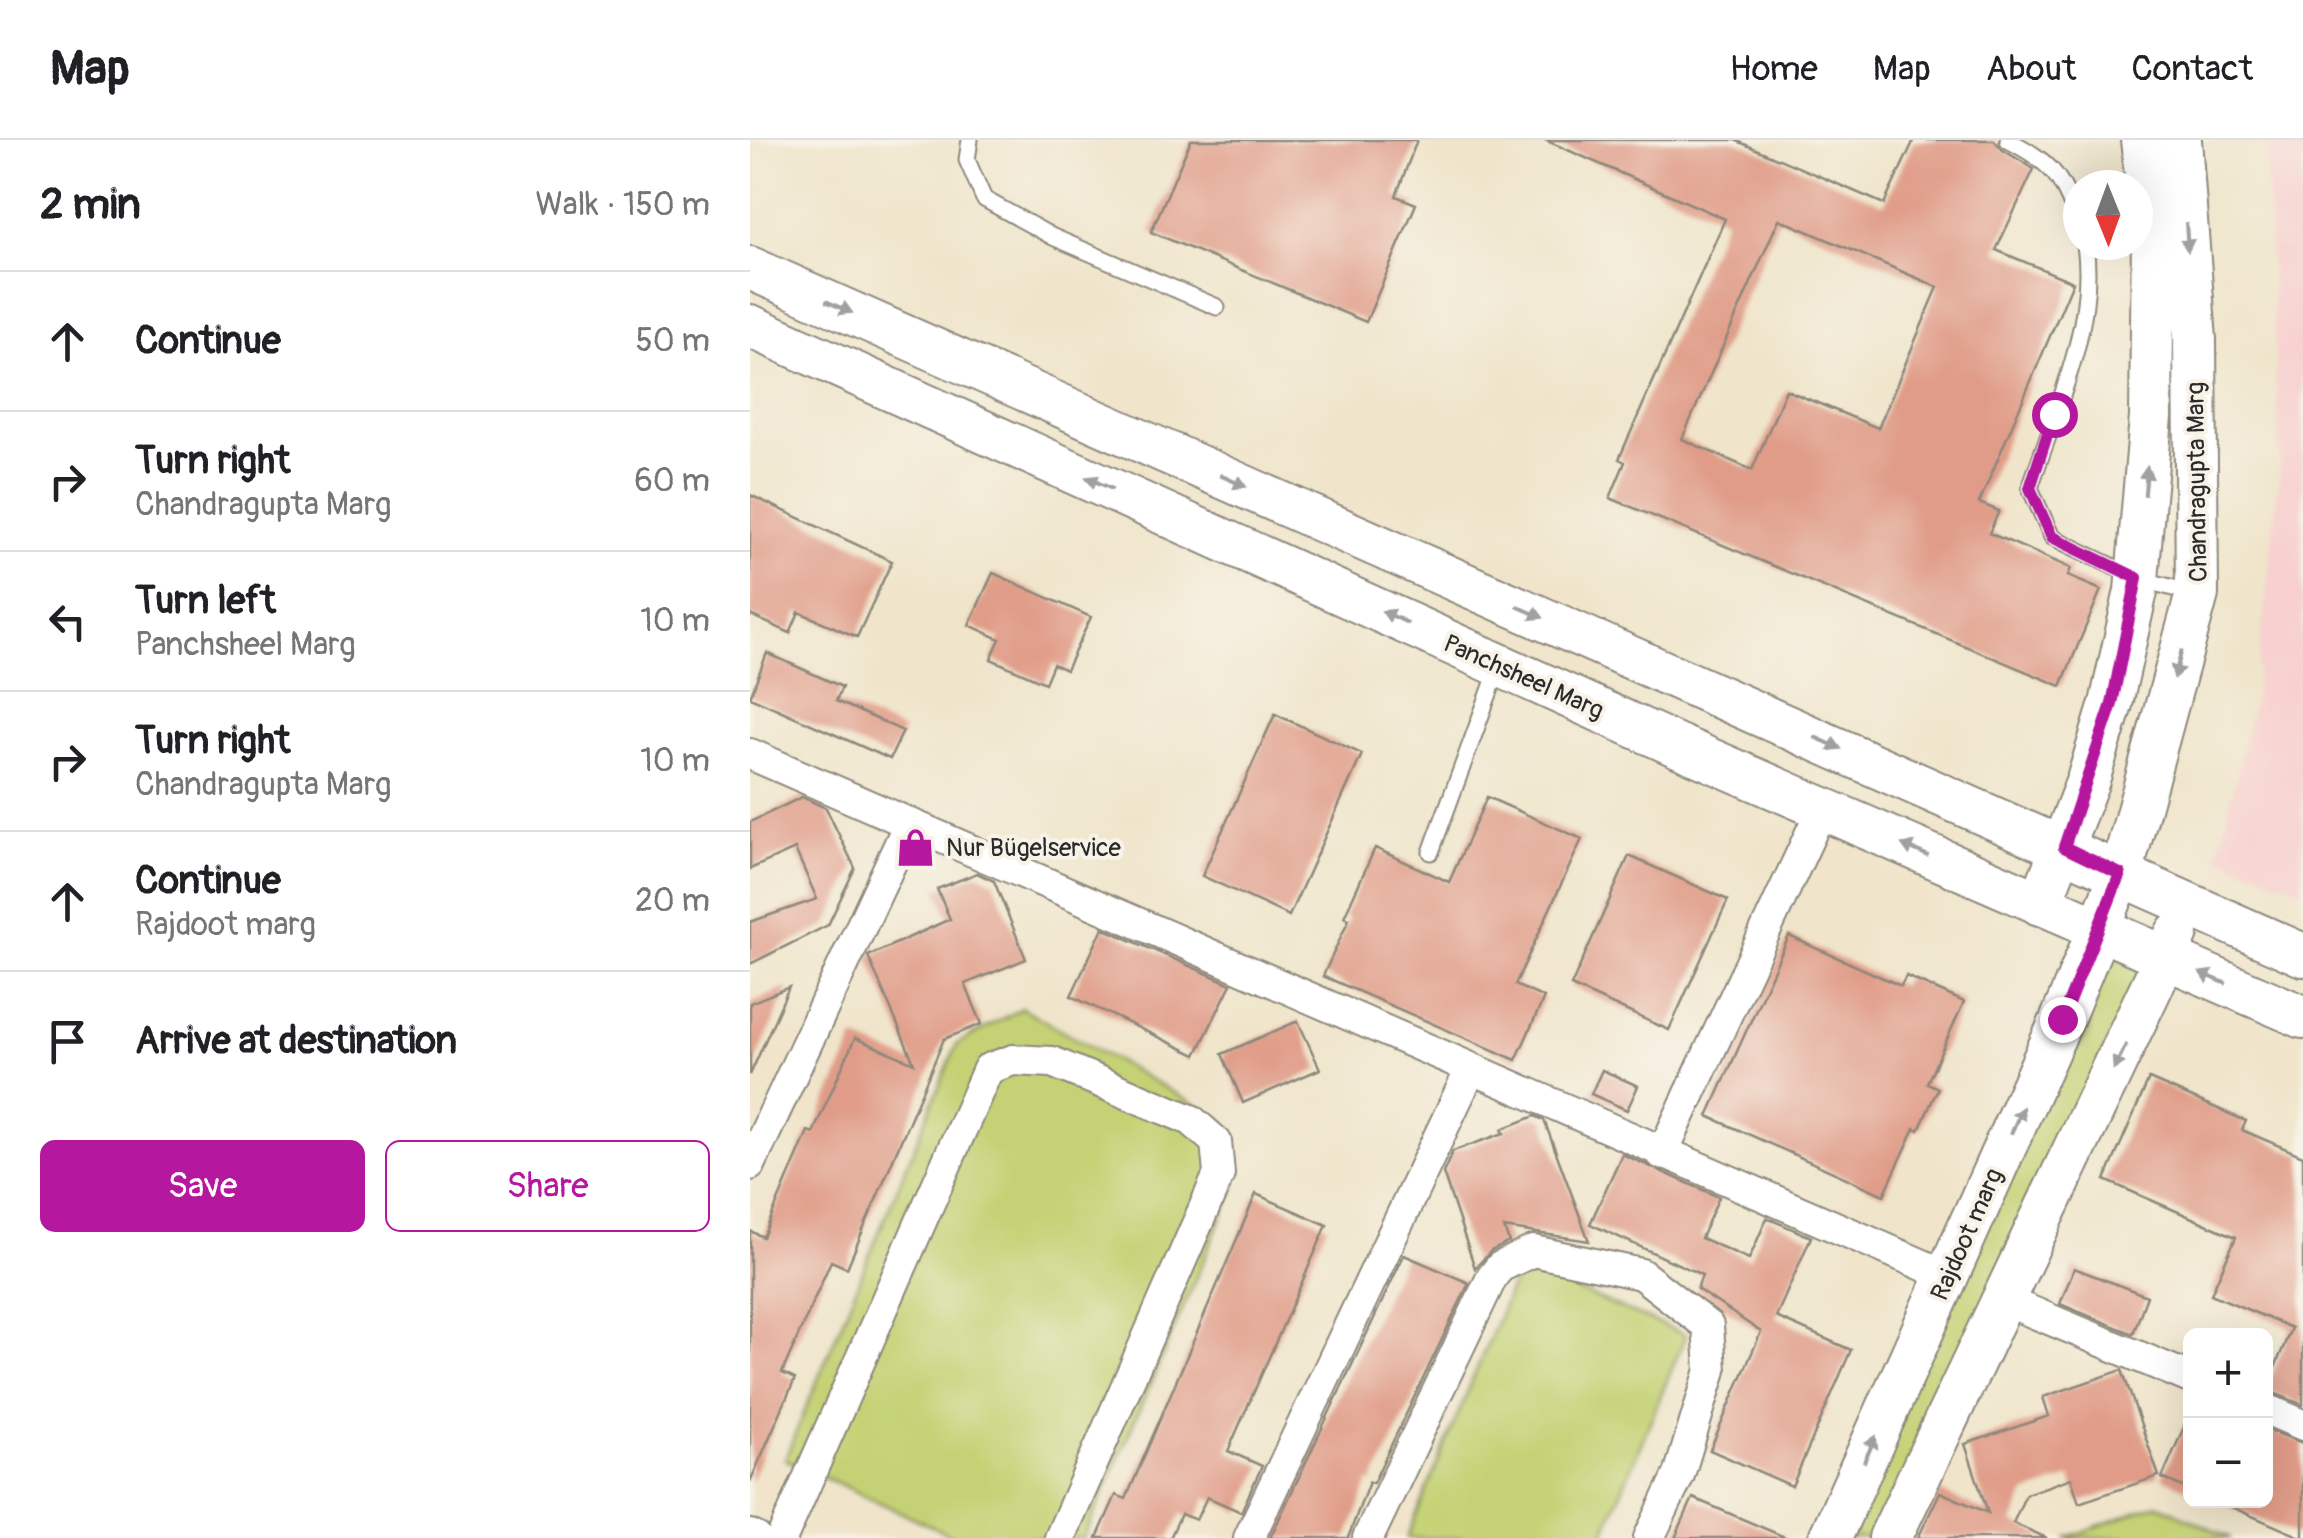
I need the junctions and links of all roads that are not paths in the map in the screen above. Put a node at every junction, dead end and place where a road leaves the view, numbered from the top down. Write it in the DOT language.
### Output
graph roads {
  1 [pos="970,140"];
  2 [pos="2008,140"];
  3 [pos="2142,140"];
  4 [pos="2180,140"];
  5 [pos="2063,188"];
  6 [pos="2087,260"];
  7 [pos="750,268"];
  8 [pos="1217,307"];
  9 [pos="750,326"];
  10 [pos="2137,578"];
  11 [pos="2197,594"];
  12 [pos="1499,665"];
  13 [pos="750,754"];
  14 [pos="1822,809"];
  15 [pos="910,824"];
  16 [pos="2064,847"];
  17 [pos="1431,852"];
  18 [pos="2120,874"];
  19 [pos="2040,904"];
  20 [pos="2188,904"];
  21 [pos="2099,929"];
  22 [pos="2303,955"];
  23 [pos="2168,958"];
  24 [pos="2303,1017"];
  25 [pos="1470,1070"];
  26 [pos="1662,1154"];
  27 [pos="750,1166"];
  28 [pos="1948,1276"];
  29 [pos="2001,1299"];
  30 [pos="2183,1375"];
  31 [pos="2273,1413"];
  32 [pos="2303,1425"];
  33 [pos="782,1538"];
  34 [pos="1060,1538"];
  35 [pos="1249,1538"];
  36 [pos="1368,1538"];
  37 [pos="1649,1538"];
  38 [pos="1830,1538"];
  39 [pos="1890,1538"];
  1 -- 8 [label="lane"];
  2 -- 5 [label="lane"];
  10 -- 3 [label="main road, Chandragupta Marg, one-way"];
  4 -- 11 [label="main road, Chandragupta Marg, one-way"];
  6 -- 10 [label="lane"];
  7 -- 16 [label="main road, one-way"];
  12 -- 9 [label="main road, Panchsheel Marg, one-way"];
  10 -- 11 [label="lane"];
  10 -- 16 [label="main road, Chandragupta Marg"];
  11 -- 18 [label="main road, Chandragupta Marg, one-way"];
  12 -- 14 [label="main road, Panchsheel Marg"];
  12 -- 17 [label="lane"];
  13 -- 15 [label="street"];
  19 -- 14 [label="main road, Panchsheel Marg, one-way"];
  14 -- 26 [label="street"];
  15 -- 25 [label="street"];
  15 -- 27 [label="street"];
  16 -- 18 [label="main road"];
  16 -- 19 [label="main road, Chandragupta Marg"];
  18 -- 20 [label="main road"];
  18 -- 21 [label="main road, Chandragupta Marg"];
  19 -- 21 [label="main road, Panchsheel Marg"];
  20 -- 22 [label="main road"];
  20 -- 23 [label="main road"];
  21 -- 23 [label="main road, Panchsheel Marg"];
  28 -- 21 [label="main road, Rajdoot marg, one-way"];
  24 -- 23 [label="main road, Panchsheel Marg, one-way"];
  23 -- 29 [label="main road, one-way"];
  25 -- 26 [label="street"];
  25 -- 35 [label="street"];
  26 -- 28 [label="street"];
  38 -- 28 [label="main road, Rajdoot marg, one-way"];
  29 -- 30 [label="street"];
  29 -- 39 [label="main road"];
  31 -- 32 [label="street"];
  33 -- 34 [label="street"];
  36 -- 37 [label="street"];
}
